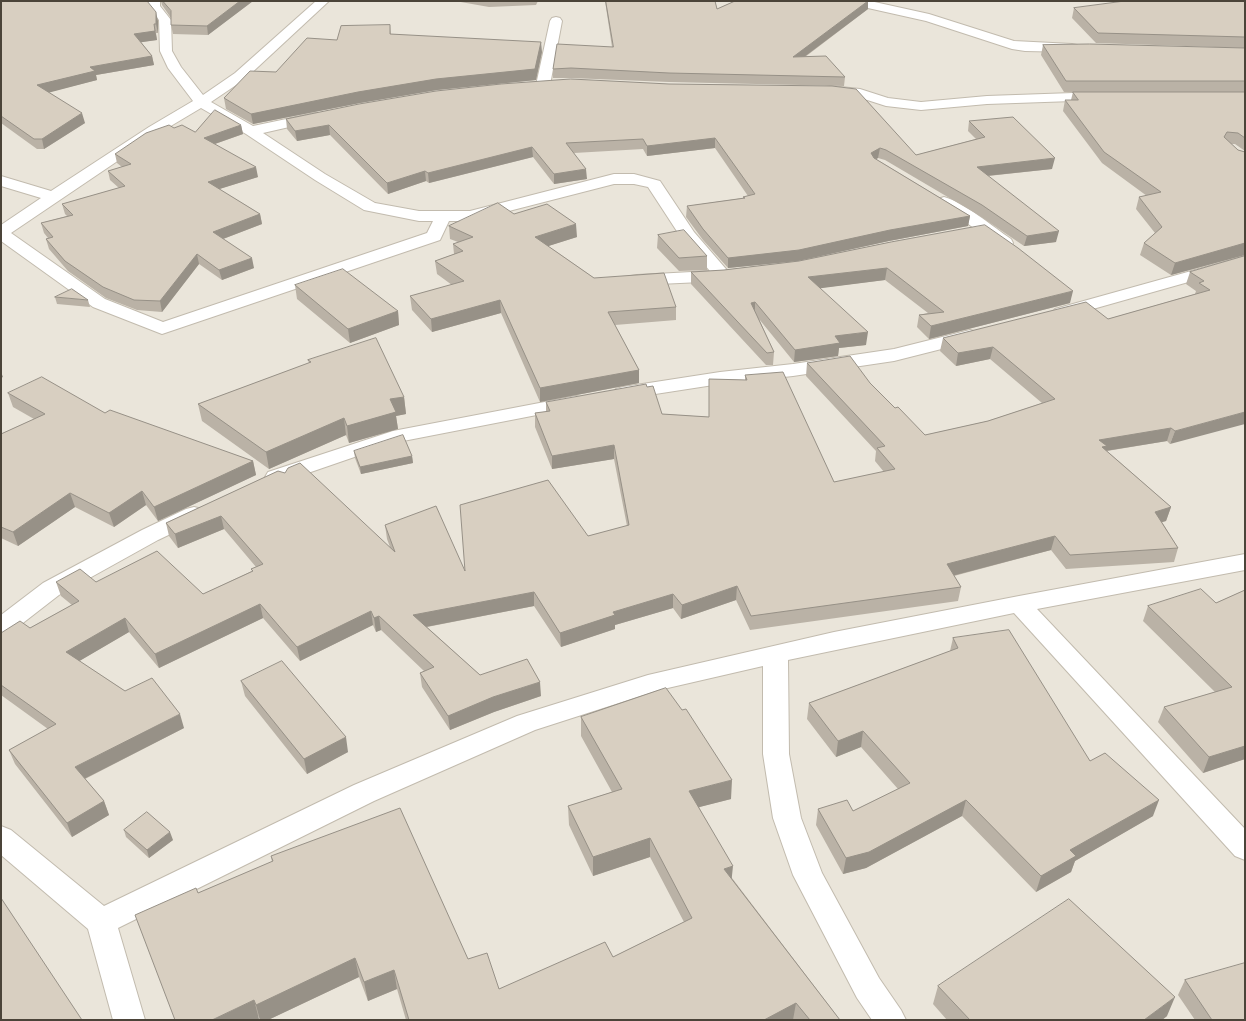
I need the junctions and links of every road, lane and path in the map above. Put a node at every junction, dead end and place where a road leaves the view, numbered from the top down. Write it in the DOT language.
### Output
graph roads {
  1 [pos="154,1"];
  2 [pos="323,1"];
  3 [pos="854,1"];
  4 [pos="556,21"];
  5 [pos="1088,49"];
  6 [pos="529,86"];
  7 [pos="816,90"];
  8 [pos="1113,96"];
  9 [pos="201,102"];
  10 [pos="329,114"];
  11 [pos="251,131"];
  12 [pos="1,181"];
  13 [pos="933,196"];
  14 [pos="53,197"];
  15 [pos="443,216"];
  16 [pos="986,229"];
  17 [pos="1,233"];
  18 [pos="964,233"];
  19 [pos="1016,250"];
  20 [pos="1245,261"];
  21 [pos="1226,267"];
  22 [pos="1245,279"];
  23 [pos="623,280"];
  24 [pos="1069,292"];
  25 [pos="1086,306"];
  26 [pos="1045,317"];
  27 [pos="991,330"];
  28 [pos="258,485"];
  29 [pos="207,508"];
  30 [pos="1245,562"];
  31 [pos="1019,604"];
  32 [pos="1,627"];
  33 [pos="776,654"];
  34 [pos="1,838"];
  35 [pos="1245,848"];
  36 [pos="101,922"];
  37 [pos="129,1020"];
  38 [pos="890,1020"];
  1 -- 9 [label="street"];
  2 -- 9 [label="street"];
  3 -- 5 [label="street"];
  4 -- 6 [label="street"];
  7 -- 8 [label="street"];
  9 -- 11 [label="street"];
  9 -- 14 [label="street"];
  10 -- 11 [label="street"];
  11 -- 15 [label="street"];
  12 -- 14 [label="street"];
  13 -- 16 [label="street"];
  14 -- 17 [label="street"];
  15 -- 17 [label="street"];
  15 -- 23 [label="street"];
  16 -- 18 [label="street"];
  16 -- 19 [label="street"];
  20 -- 21 [label="street"];
  21 -- 22 [label="street"];
  21 -- 25 [label="street"];
  24 -- 25 [label="street"];
  25 -- 26 [label="street"];
  27 -- 28 [label="street"];
  29 -- 32 [label="street"];
  30 -- 31 [label="street"];
  31 -- 33 [label="street"];
  31 -- 35 [label="street"];
  33 -- 36 [label="street"];
  33 -- 38 [label="street"];
  34 -- 36 [label="street"];
  36 -- 37 [label="street"];
}
